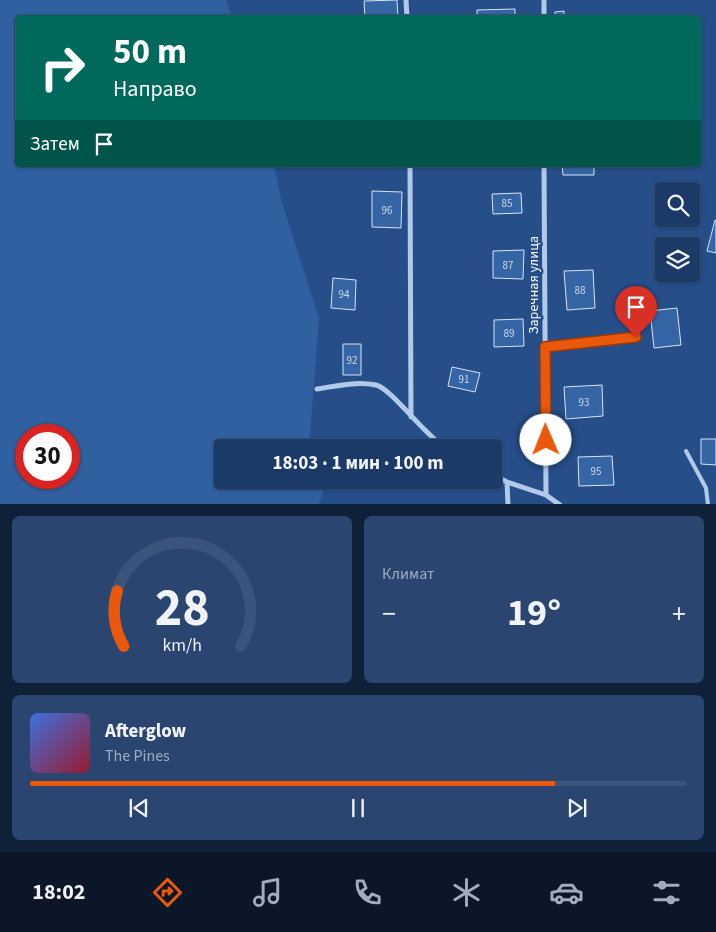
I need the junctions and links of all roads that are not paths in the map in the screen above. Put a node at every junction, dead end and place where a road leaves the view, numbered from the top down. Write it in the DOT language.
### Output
graph roads {
  1 [pos="406,0"];
  2 [pos="544,0"];
  3 [pos="406,15"];
  4 [pos="544,15"];
  5 [pos="410,167"];
  6 [pos="544,167"];
  7 [pos="636,337"];
  8 [pos="545,347"];
  9 [pos="317,389"];
  10 [pos="411,417"];
  11 [pos="435,439"];
  12 [pos="686,452"];
  13 [pos="502,479"];
  14 [pos="507,482"];
  15 [pos="546,495"];
  16 [pos="508,504"];
  17 [pos="560,504"];
  18 [pos="708,504"];
  1 -- 3 [label="street"];
  2 -- 4 [label="street"];
  5 -- 10 [label="street"];
  6 -- 8 [label="street, Заречная улица"];
  7 -- 8 [label="street"];
  8 -- 15 [label="street, Заречная улица"];
  9 -- 10 [label="street"];
  10 -- 11 [label="street"];
  12 -- 18 [label="lane"];
  13 -- 14 [label="street"];
  14 -- 15 [label="street"];
  14 -- 16 [label="street"];
  15 -- 17 [label="street"];
}
